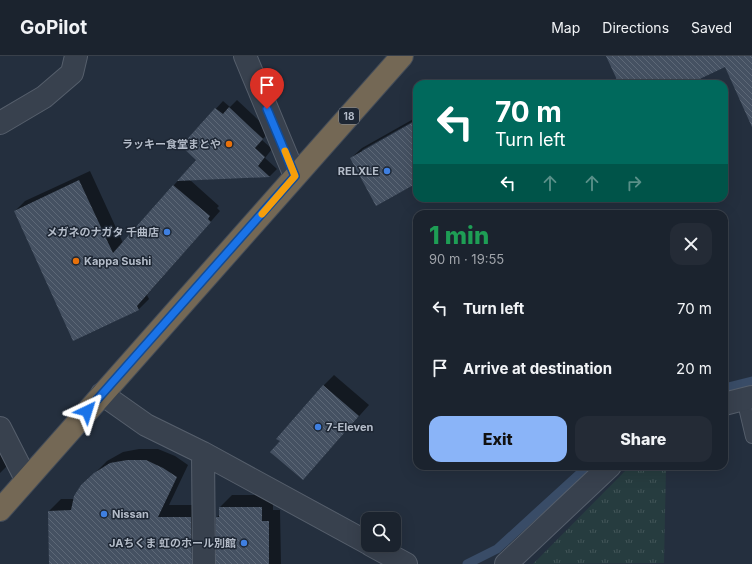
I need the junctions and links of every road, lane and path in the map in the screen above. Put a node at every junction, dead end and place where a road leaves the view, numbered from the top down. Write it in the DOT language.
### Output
graph roads {
  1 [pos="76,56"];
  2 [pos="245,56"];
  3 [pos="402,56"];
  4 [pos="0,123"];
  5 [pos="295,176"];
  6 [pos="102,394"];
  7 [pos="740,400"];
  8 [pos="0,428"];
  9 [pos="752,438"];
  10 [pos="203,453"];
  11 [pos="606,470"];
  12 [pos="26,479"];
  13 [pos="0,510"];
  14 [pos="361,539"];
  15 [pos="384,552"];
  16 [pos="204,564"];
  17 [pos="406,564"];
  18 [pos="506,564"];
  1 -- 4 [label="street"];
  2 -- 5 [label="street"];
  3 -- 5 [label="highway, 18"];
  5 -- 6 [label="highway, 18"];
  6 -- 10 [label="street"];
  6 -- 12 [label="highway, 18"];
  7 -- 9 [label="lane"];
  8 -- 12 [label="street"];
  10 -- 14 [label="street"];
  10 -- 16 [label="street"];
  11 -- 18 [label="street"];
  12 -- 13 [label="highway, 18"];
  15 -- 17 [label="street"];
}
